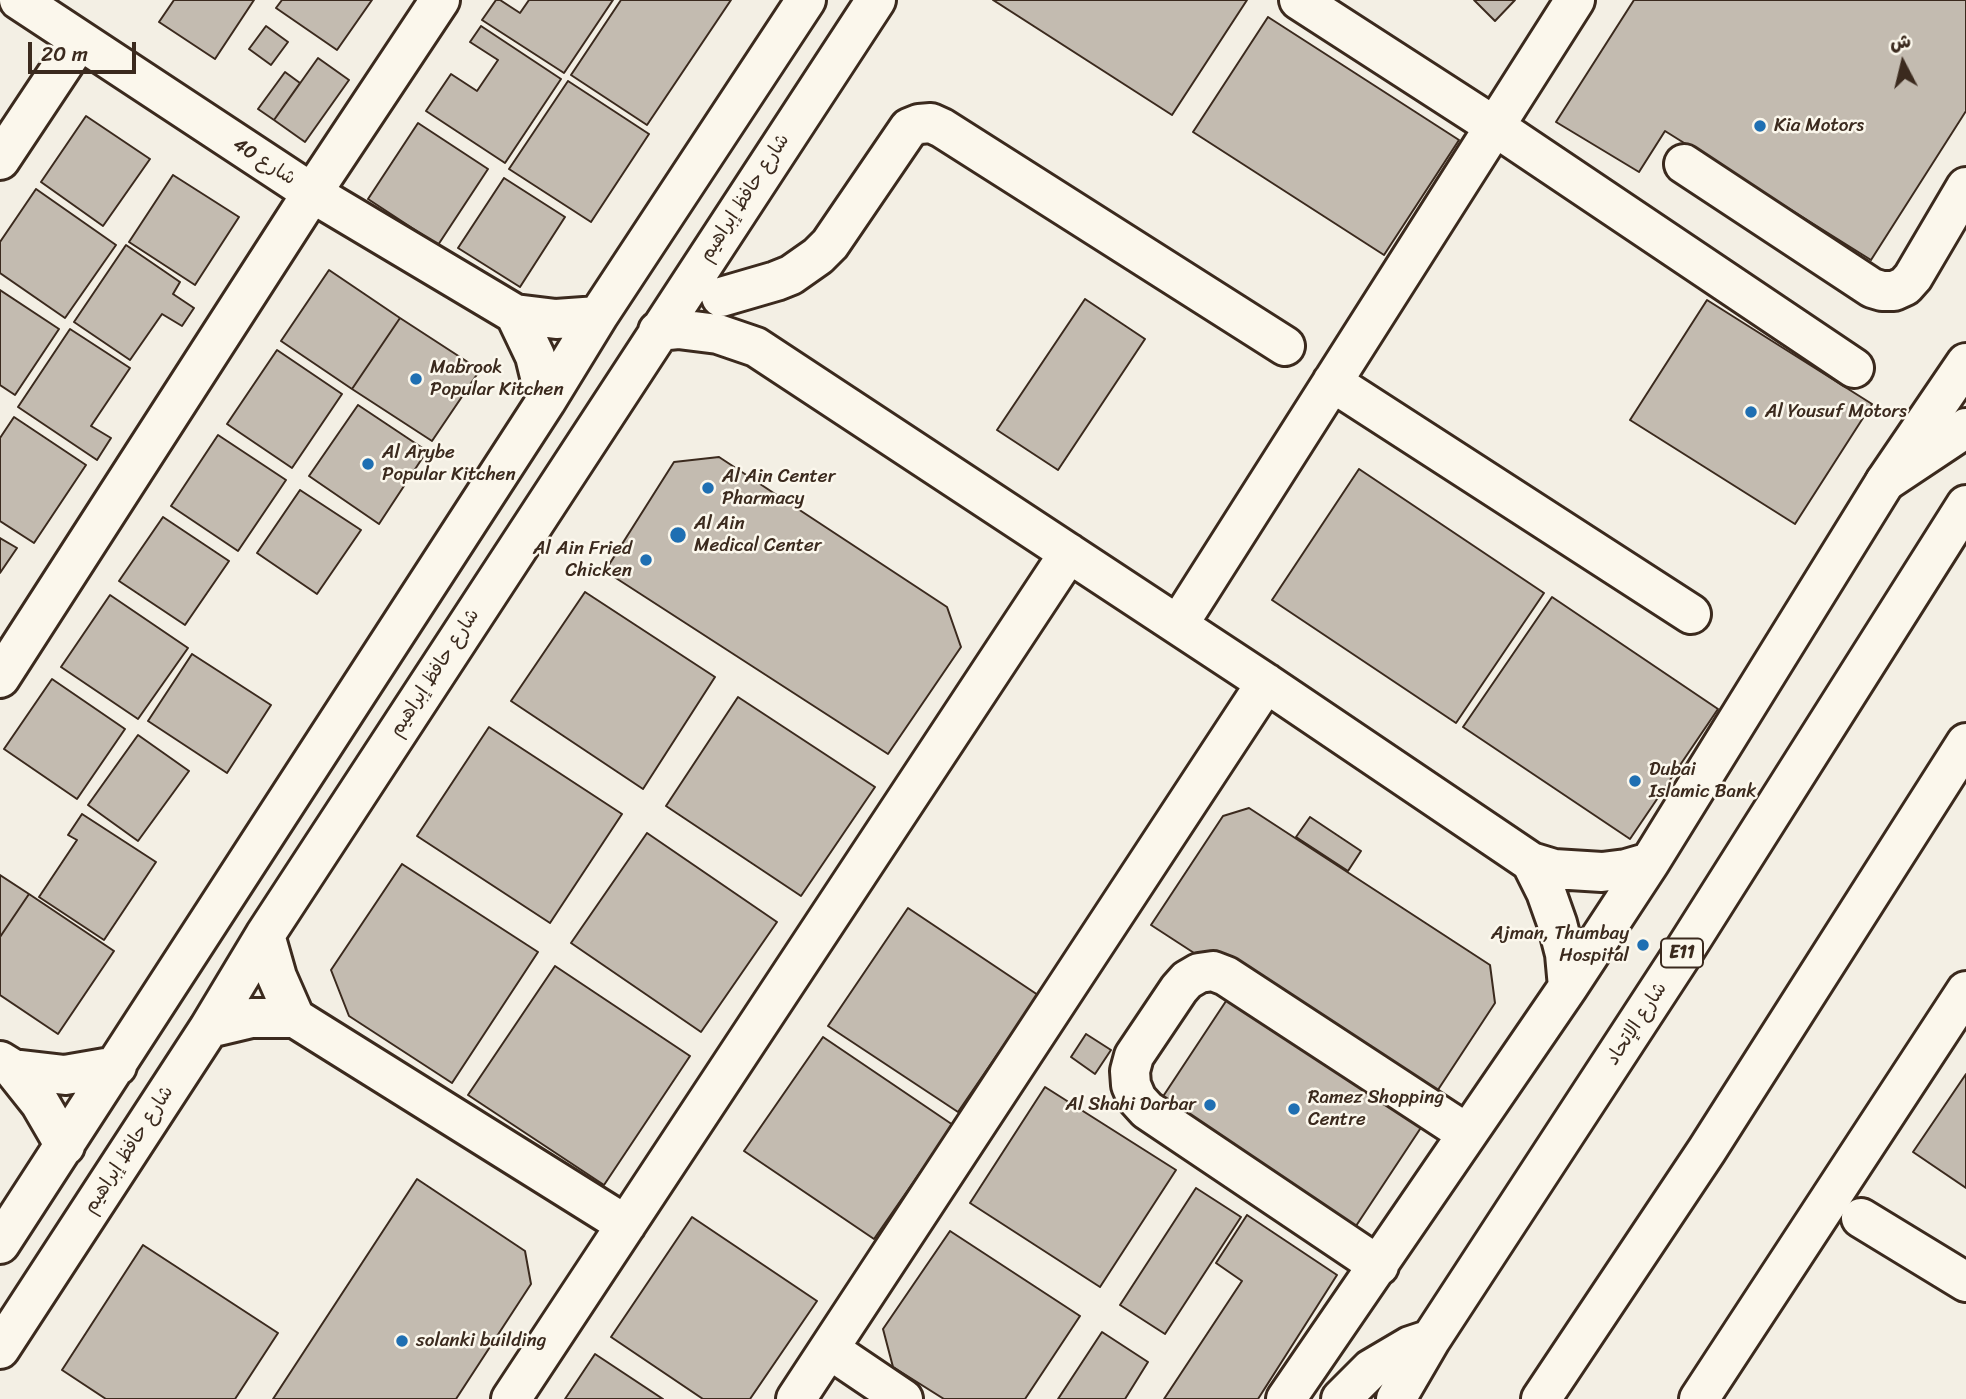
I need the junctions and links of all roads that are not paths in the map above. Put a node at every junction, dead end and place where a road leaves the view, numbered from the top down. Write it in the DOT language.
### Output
graph roads {
  1 [pos="19,0"];
  2 [pos="440,0"];
  3 [pos="806,0"];
  4 [pos="876,0"];
  5 [pos="1299,0"];
  6 [pos="1574,0"];
  7 [pos="79,41"];
  8 [pos="1494,126"];
  9 [pos="0,160"];
  10 [pos="1684,164"];
  11 [pos="1966,187"];
  12 [pos="312,193"];
  13 [pos="716,243"];
  14 [pos="721,297"];
  15 [pos="515,314"];
  16 [pos="598,316"];
  17 [pos="658,331"];
  18 [pos="1285,346"];
  19 [pos="756,347"];
  20 [pos="1966,363"];
  21 [pos="1854,368"];
  22 [pos="1332,382"];
  23 [pos="546,401"];
  24 [pos="1966,428"];
  25 [pos="1885,482"];
  26 [pos="1966,505"];
  27 [pos="1069,553"];
  28 [pos="1691,614"];
  29 [pos="1178,625"];
  30 [pos="0,678"];
  31 [pos="1266,683"];
  32 [pos="1966,743"];
  33 [pos="1531,862"];
  34 [pos="1650,862"];
  35 [pos="265,935"];
  36 [pos="1568,987"];
  37 [pos="1966,991"];
  38 [pos="295,1018"];
  39 [pos="209,1028"];
  40 [pos="6,1065"];
  41 [pos="117,1066"];
  42 [pos="1466,1133"];
  43 [pos="65,1146"];
  44 [pos="1861,1219"];
  45 [pos="626,1225"];
  46 [pos="0,1244"];
  47 [pos="1379,1266"];
  48 [pos="1966,1282"];
  49 [pos="1431,1339"];
  50 [pos="1580,1342"];
  51 [pos="0,1349"];
  52 [pos="829,1349"];
  53 [pos="511,1399"];
  54 [pos="796,1399"];
  55 [pos="903,1399"];
  56 [pos="1286,1399"];
  57 [pos="1341,1399"];
  58 [pos="1396,1399"];
  59 [pos="1541,1399"];
  60 [pos="1574,1399"];
  61 [pos="1699,1399"];
  1 -- 7 [label="main road, شارع 40"];
  2 -- 12 [label="main road"];
  3 -- 16 [label="main road"];
  4 -- 13 [label="main road, شارع حافظ إبراهيم"];
  5 -- 8 [label="main road"];
  6 -- 8 [label="main road"];
  7 -- 9 [label="main road"];
  7 -- 12 [label="main road, شارع 40"];
  8 -- 21 [label="main road"];
  8 -- 22 [label="main road"];
  10 -- 11 [label="main road"];
  12 -- 15 [label="main road, شارع 40"];
  12 -- 30 [label="main road"];
  13 -- 14 [label="main road"];
  13 -- 17 [label="main road, شارع حافظ إبراهيم"];
  14 -- 18 [label="main road"];
  14 -- 19 [label="main road"];
  15 -- 16 [label="main road, شارع 40"];
  15 -- 23 [label="main road"];
  16 -- 23 [label="main road"];
  17 -- 19 [label="main road"];
  17 -- 35 [label="main road, شارع حافظ إبراهيم"];
  19 -- 27 [label="main road"];
  20 -- 25 [label="main road"];
  22 -- 28 [label="main road"];
  22 -- 29 [label="main road"];
  23 -- 41 [label="main road"];
  24 -- 25 [label="main road"];
  25 -- 34 [label="main road"];
  26 -- 49 [label="main road, شارع الإتحاد / E11"];
  27 -- 29 [label="main road"];
  27 -- 45 [label="main road"];
  29 -- 31 [label="main road"];
  31 -- 33 [label="main road"];
  31 -- 52 [label="main road"];
  32 -- 50 [label="main road"];
  33 -- 34 [label="main road"];
  33 -- 36 [label="main road"];
  34 -- 36 [label="main road"];
  35 -- 38 [label="main road"];
  35 -- 39 [label="main road, شارع حافظ إبراهيم"];
  36 -- 42 [label="main road"];
  37 -- 61 [label="main road"];
  38 -- 39 [label="main road"];
  38 -- 45 [label="main road"];
  39 -- 51 [label="main road, شارع حافظ إبراهيم"];
  40 -- 41 [label="main road"];
  40 -- 43 [label="main road"];
  41 -- 43 [label="main road"];
  42 -- 47 [label="main road"];
  42 -- 47 [label="main road"];
  43 -- 46 [label="main road"];
  44 -- 48 [label="main road"];
  45 -- 53 [label="main road"];
  47 -- 56 [label="main road"];
  49 -- 57 [label="main road"];
  49 -- 58 [label="main road, شارع الإتحاد / E11"];
  50 -- 59 [label="main road"];
  50 -- 60 [label="main road"];
  52 -- 54 [label="main road"];
  52 -- 55 [label="main road"];
}
